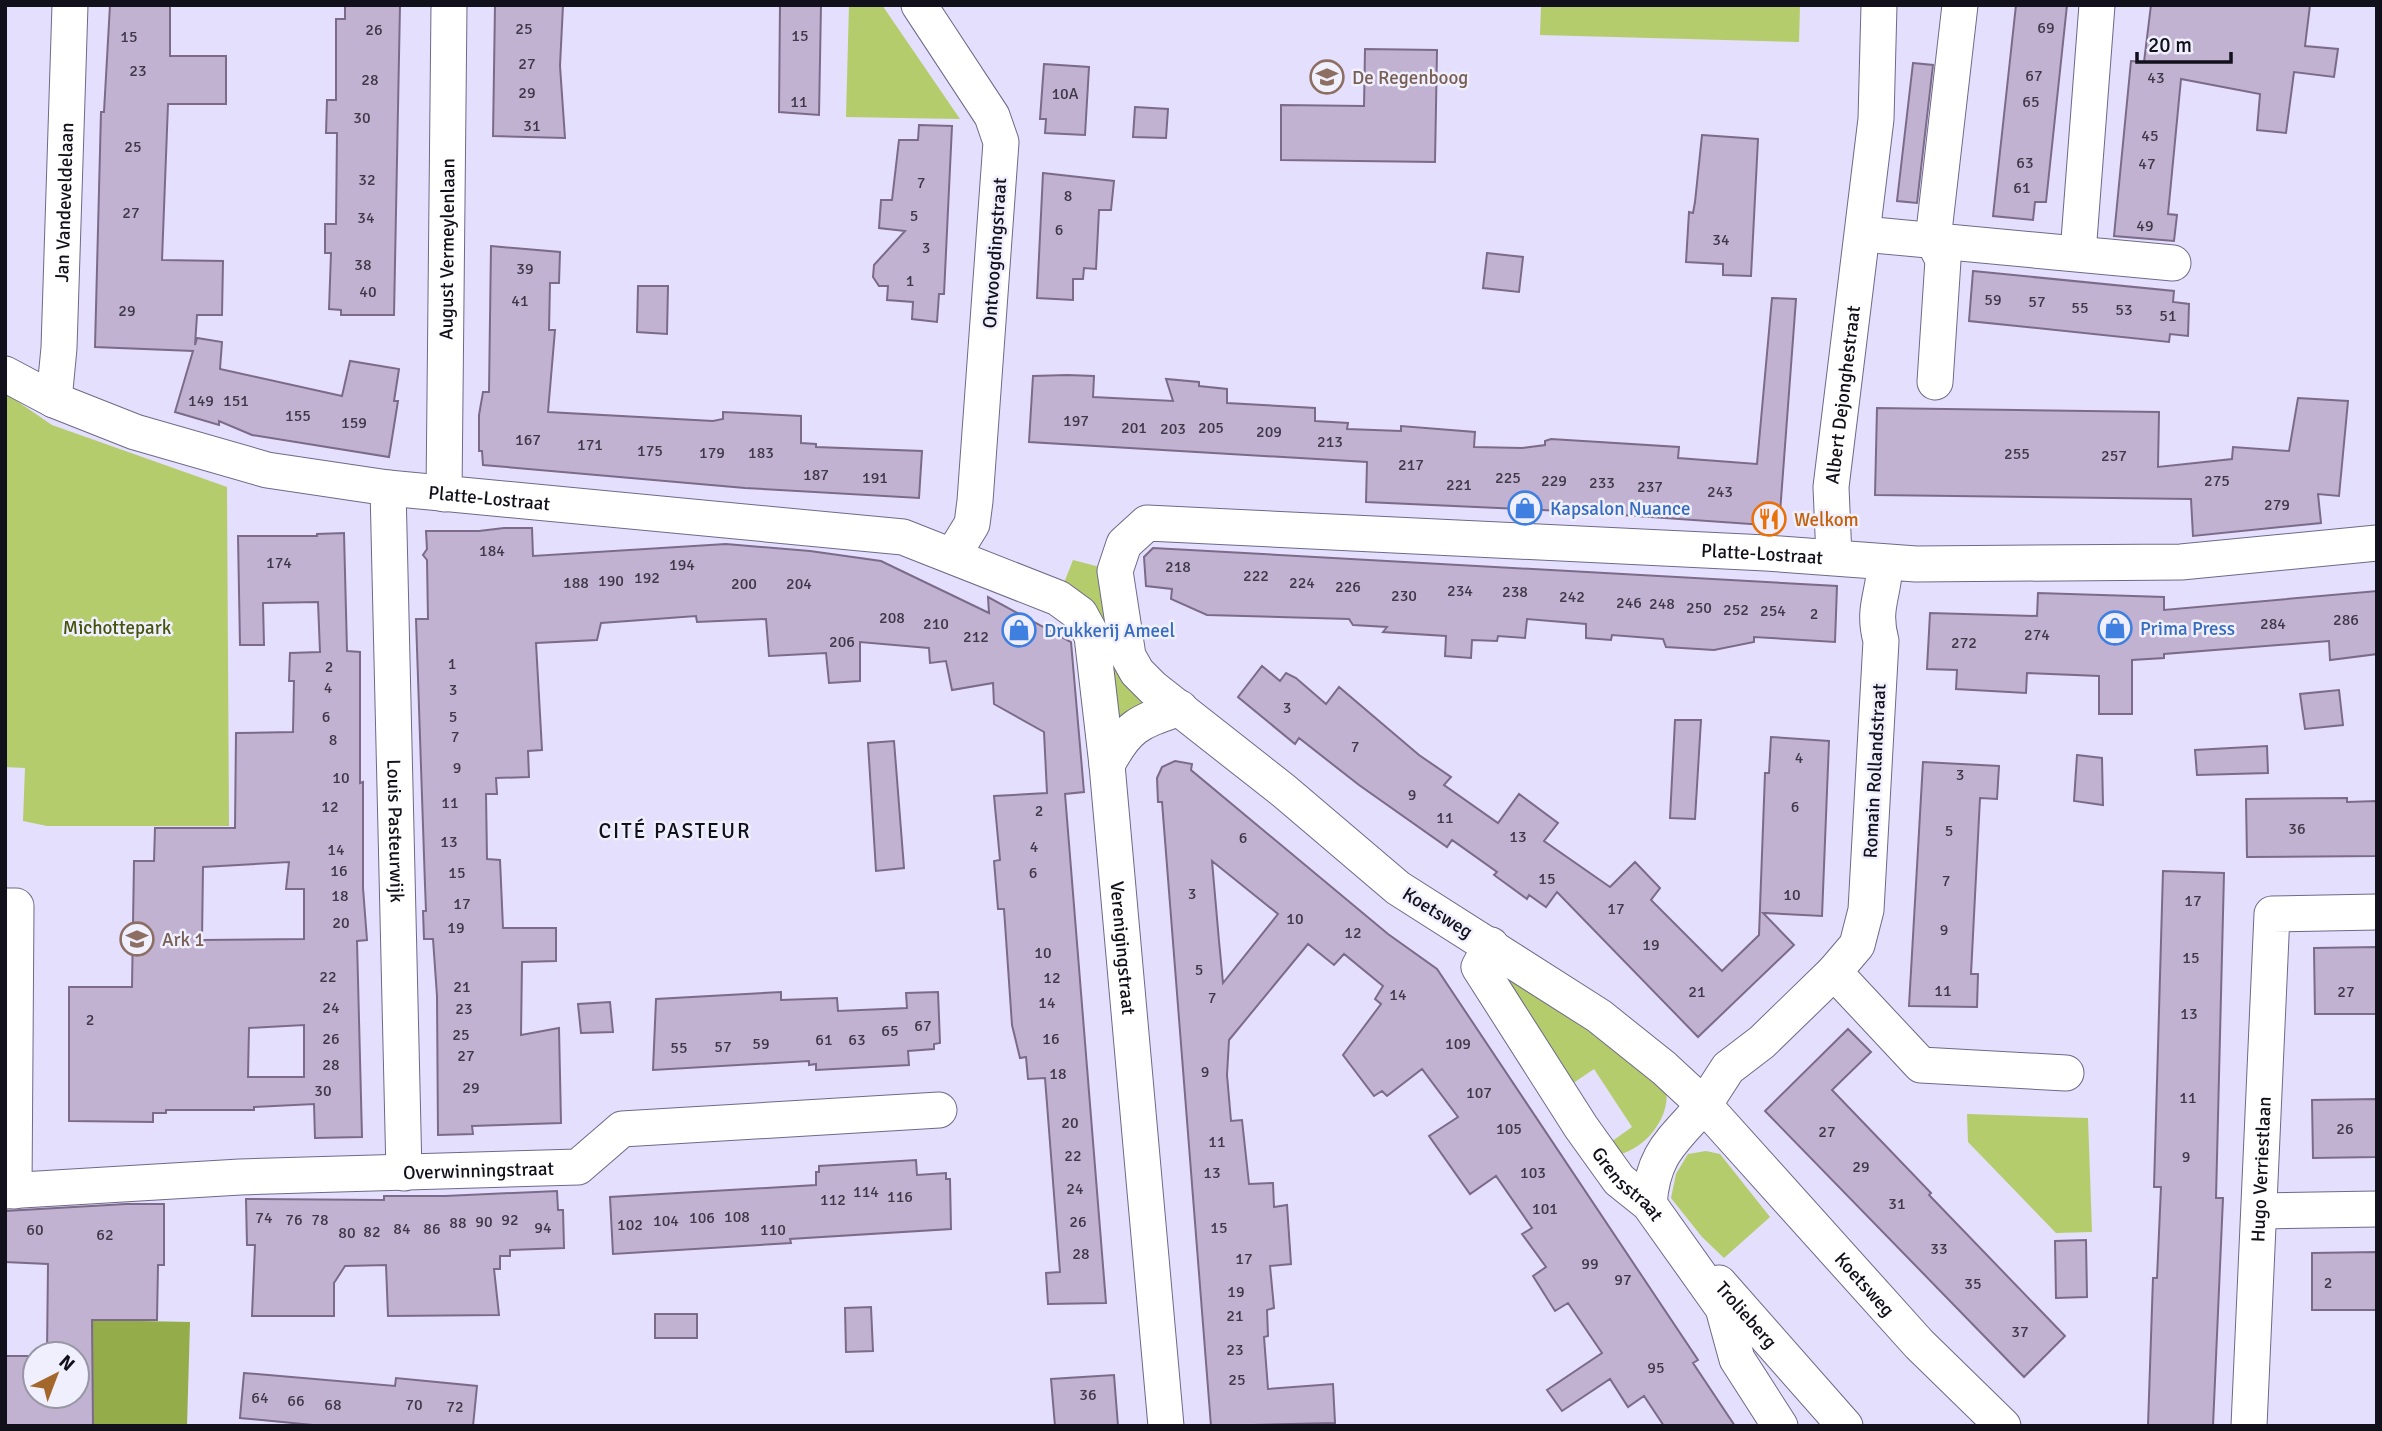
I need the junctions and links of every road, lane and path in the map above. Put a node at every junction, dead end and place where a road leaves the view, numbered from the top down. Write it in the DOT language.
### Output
graph roads {
  1 [pos="70,5"];
  2 [pos="449,5"];
  3 [pos="919,5"];
  4 [pos="1880,5"];
  5 [pos="1960,5"];
  6 [pos="2097,5"];
  7 [pos="1863,234"];
  8 [pos="1933,240"];
  9 [pos="2078,253"];
  10 [pos="2173,263"];
  11 [pos="5,374"];
  12 [pos="1935,382"];
  13 [pos="54,400"];
  14 [pos="388,488"];
  15 [pos="444,494"];
  16 [pos="1147,523"];
  17 [pos="2377,543"];
  18 [pos="953,555"];
  19 [pos="1834,557"];
  20 [pos="1885,563"];
  21 [pos="1180,708"];
  22 [pos="1107,765"];
  23 [pos="11,906"];
  24 [pos="2377,912"];
  25 [pos="1491,945"];
  26 [pos="1834,972"];
  27 [pos="2066,1073"];
  28 [pos="1704,1105"];
  29 [pos="939,1110"];
  30 [pos="404,1173"];
  31 [pos="10,1191"];
  32 [pos="1649,1204"];
  33 [pos="2377,1209"];
  34 [pos="2261,1211"];
  35 [pos="1166,1426"];
  36 [pos="1780,1426"];
  37 [pos="1845,1426"];
  38 [pos="2003,1426"];
  39 [pos="2249,1426"];
  1 -- 13 [label="street, Jan Vandeveldelaan"];
  2 -- 15 [label="street, August Vermeylenlaan"];
  3 -- 18 [label="street, Ontvoogdingstraat"];
  4 -- 7 [label="street, Albert Dejonghestraat"];
  5 -- 8 [label="street"];
  6 -- 9 [label="street"];
  7 -- 8 [label="street"];
  7 -- 19 [label="street, Albert Dejonghestraat"];
  8 -- 9 [label="street"];
  8 -- 12 [label="street"];
  9 -- 10 [label="street"];
  11 -- 13 [label="street, Platte-Lostraat"];
  13 -- 14 [label="street, Platte-Lostraat"];
  14 -- 15 [label="street, Platte-Lostraat"];
  14 -- 30 [label="street, Louis Pasteurwijk"];
  15 -- 18 [label="street, Platte-Lostraat"];
  16 -- 19 [label="street, Platte-Lostraat"];
  16 -- 21 [label="street, Koetsweg"];
  17 -- 20 [label="street, Platte-Lostraat"];
  18 -- 22 [label="street, Verenigingstraat"];
  19 -- 20 [label="street, Platte-Lostraat"];
  20 -- 26 [label="street, Romain Rollandstraat"];
  21 -- 22 [label="street"];
  21 -- 25 [label="street, Koetsweg"];
  22 -- 35 [label="street, Verenigingstraat"];
  23 -- 31 [label="street"];
  24 -- 34 [label="street, Hugo Verriestlaan"];
  25 -- 28 [label="street, Koetsweg"];
  25 -- 32 [label="street, Grensstraat"];
  26 -- 27 [label="street"];
  26 -- 28 [label="street, Romain Rollandstraat"];
  28 -- 32 [label="street"];
  28 -- 38 [label="street, Koetsweg"];
  29 -- 30 [label="street, Overwinningstraat"];
  30 -- 31 [label="street, Overwinningstraat"];
  32 -- 36 [label="street, Grensstraat"];
  32 -- 37 [label="street, Trolieberg"];
  33 -- 34 [label="street"];
  34 -- 39 [label="street, Hugo Verriestlaan"];
}
